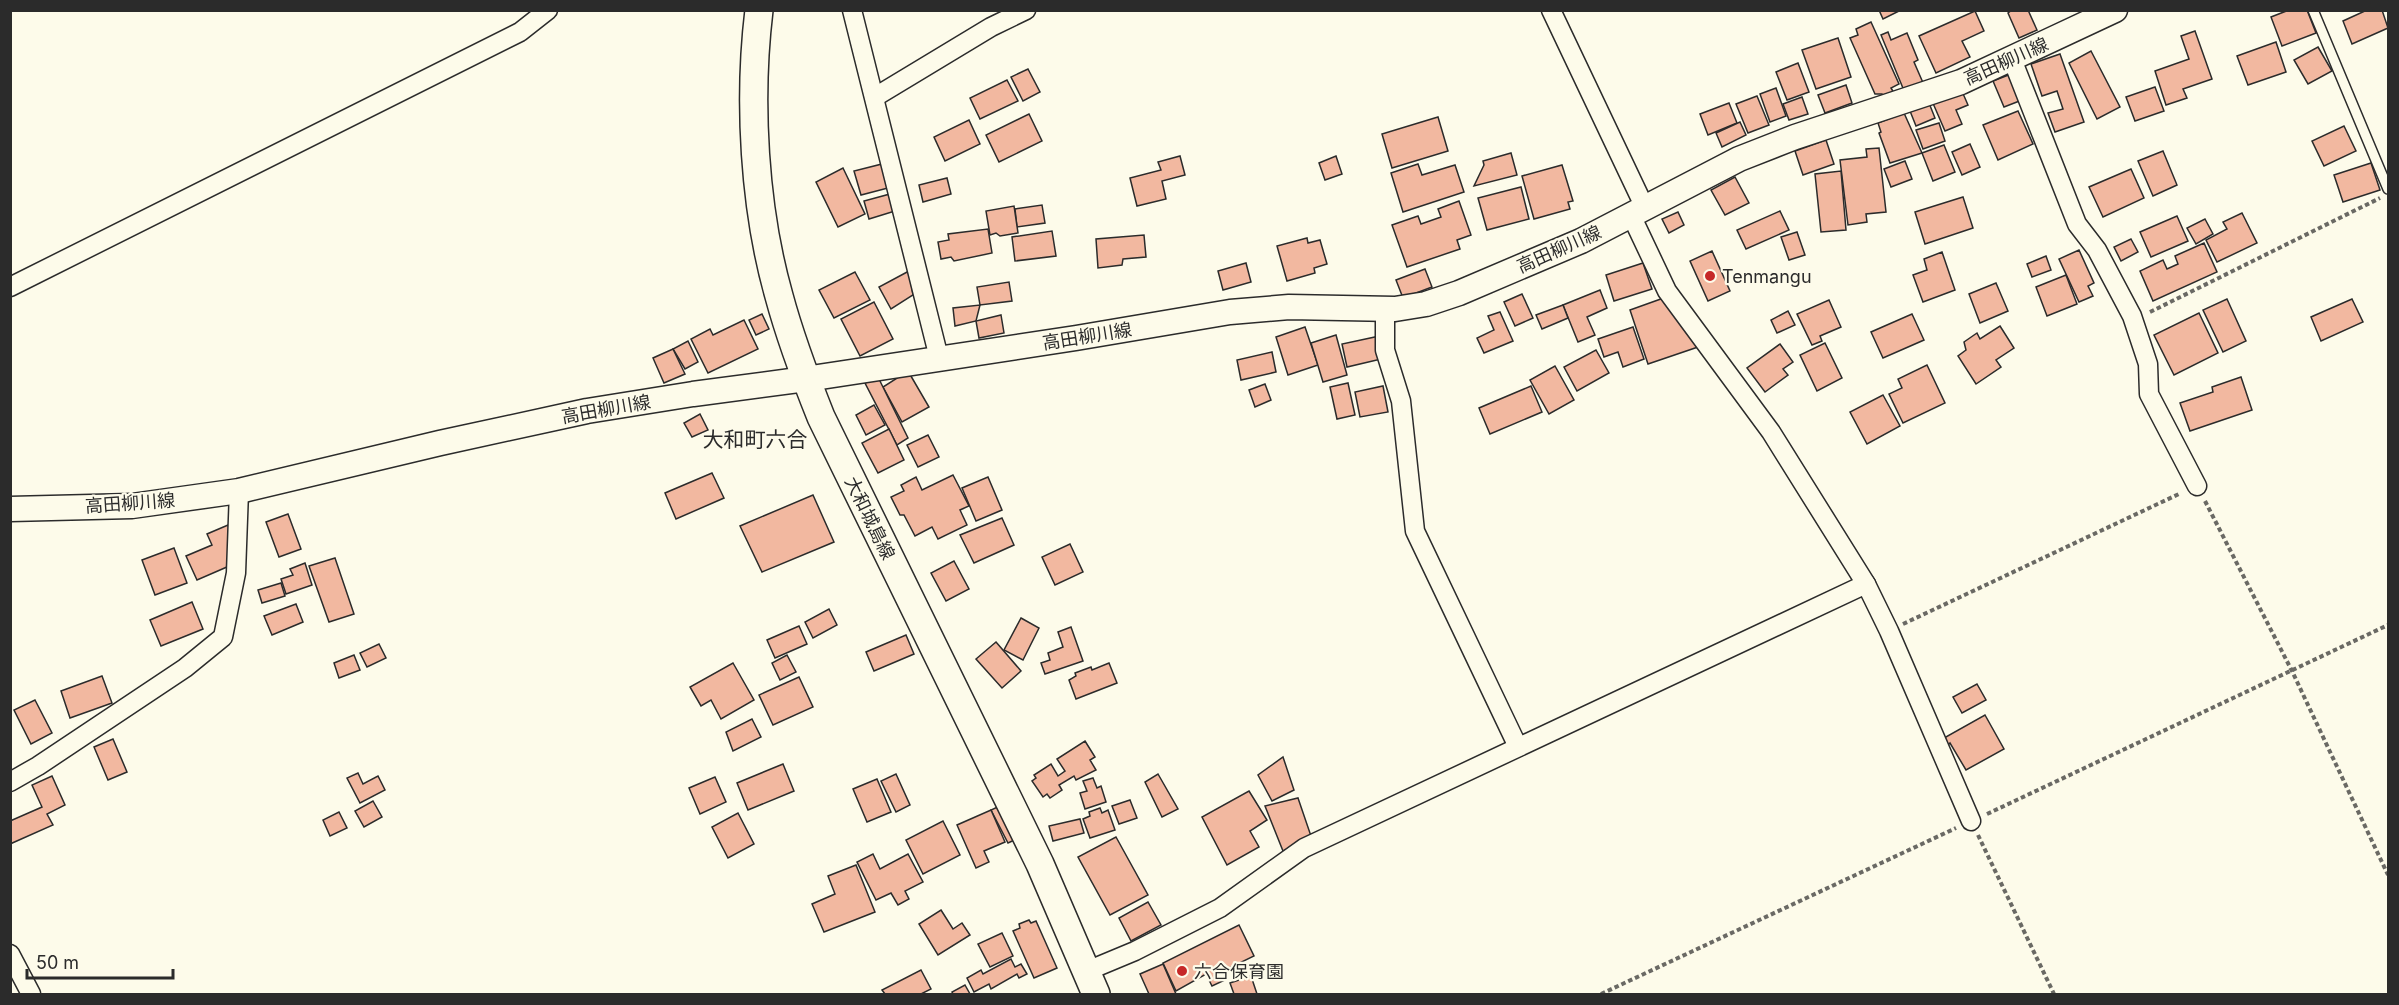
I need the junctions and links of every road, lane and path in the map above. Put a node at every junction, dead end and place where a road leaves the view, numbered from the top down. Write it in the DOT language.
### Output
graph roads {
  1 [pos="548,10"];
  2 [pos="759,10"];
  3 [pos="852,10"];
  4 [pos="1026,10"];
  5 [pos="1551,10"];
  6 [pos="2115,10"];
  7 [pos="2313,10"];
  8 [pos="2012,59"];
  9 [pos="875,97"];
  10 [pos="2388,189"];
  11 [pos="2388,194"];
  12 [pos="1639,211"];
  13 [pos="10,287"];
  14 [pos="1385,308"];
  15 [pos="2149,313"];
  16 [pos="939,358"];
  17 [pos="806,379"];
  18 [pos="2197,486"];
  19 [pos="239,491"];
  20 [pos="10,508"];
  21 [pos="1866,584"];
  22 [pos="2388,625"];
  23 [pos="1889,631"];
  24 [pos="2292,671"];
  25 [pos="1518,747"];
  26 [pos="10,782"];
  27 [pos="1971,821"];
  28 [pos="2388,875"];
  29 [pos="10,954"];
  30 [pos="1092,983"];
  31 [pos="31,994"];
  32 [pos="1600,994"];
  33 [pos="2054,994"];
  1 -- 13 [label="street"];
  2 -- 17 [label="main road, 大和城島線"];
  3 -- 9 [label="street"];
  4 -- 9 [label="street"];
  5 -- 12 [label="street"];
  6 -- 8 [label="main road, 高田柳川線"];
  7 -- 10 [label="lane"];
  8 -- 12 [label="main road, 高田柳川線"];
  8 -- 18 [label="street"];
  9 -- 16 [label="street"];
  11 -- 15 [label="path"];
  12 -- 14 [label="main road, 高田柳川線"];
  12 -- 21 [label="street"];
  14 -- 16 [label="main road, 高田柳川線"];
  14 -- 25 [label="street"];
  16 -- 17 [label="main road, 高田柳川線"];
  17 -- 19 [label="main road, 高田柳川線"];
  17 -- 30 [label="main road, 大和城島線"];
  18 -- 23 [label="path"];
  18 -- 24 [label="path"];
  19 -- 20 [label="main road, 高田柳川線"];
  19 -- 26 [label="street"];
  21 -- 23 [label="street"];
  21 -- 25 [label="street"];
  22 -- 24 [label="path"];
  23 -- 27 [label="street"];
  24 -- 27 [label="path"];
  24 -- 28 [label="path"];
  25 -- 30 [label="street"];
  27 -- 32 [label="path"];
  27 -- 33 [label="path"];
  29 -- 31 [label="street"];
}
